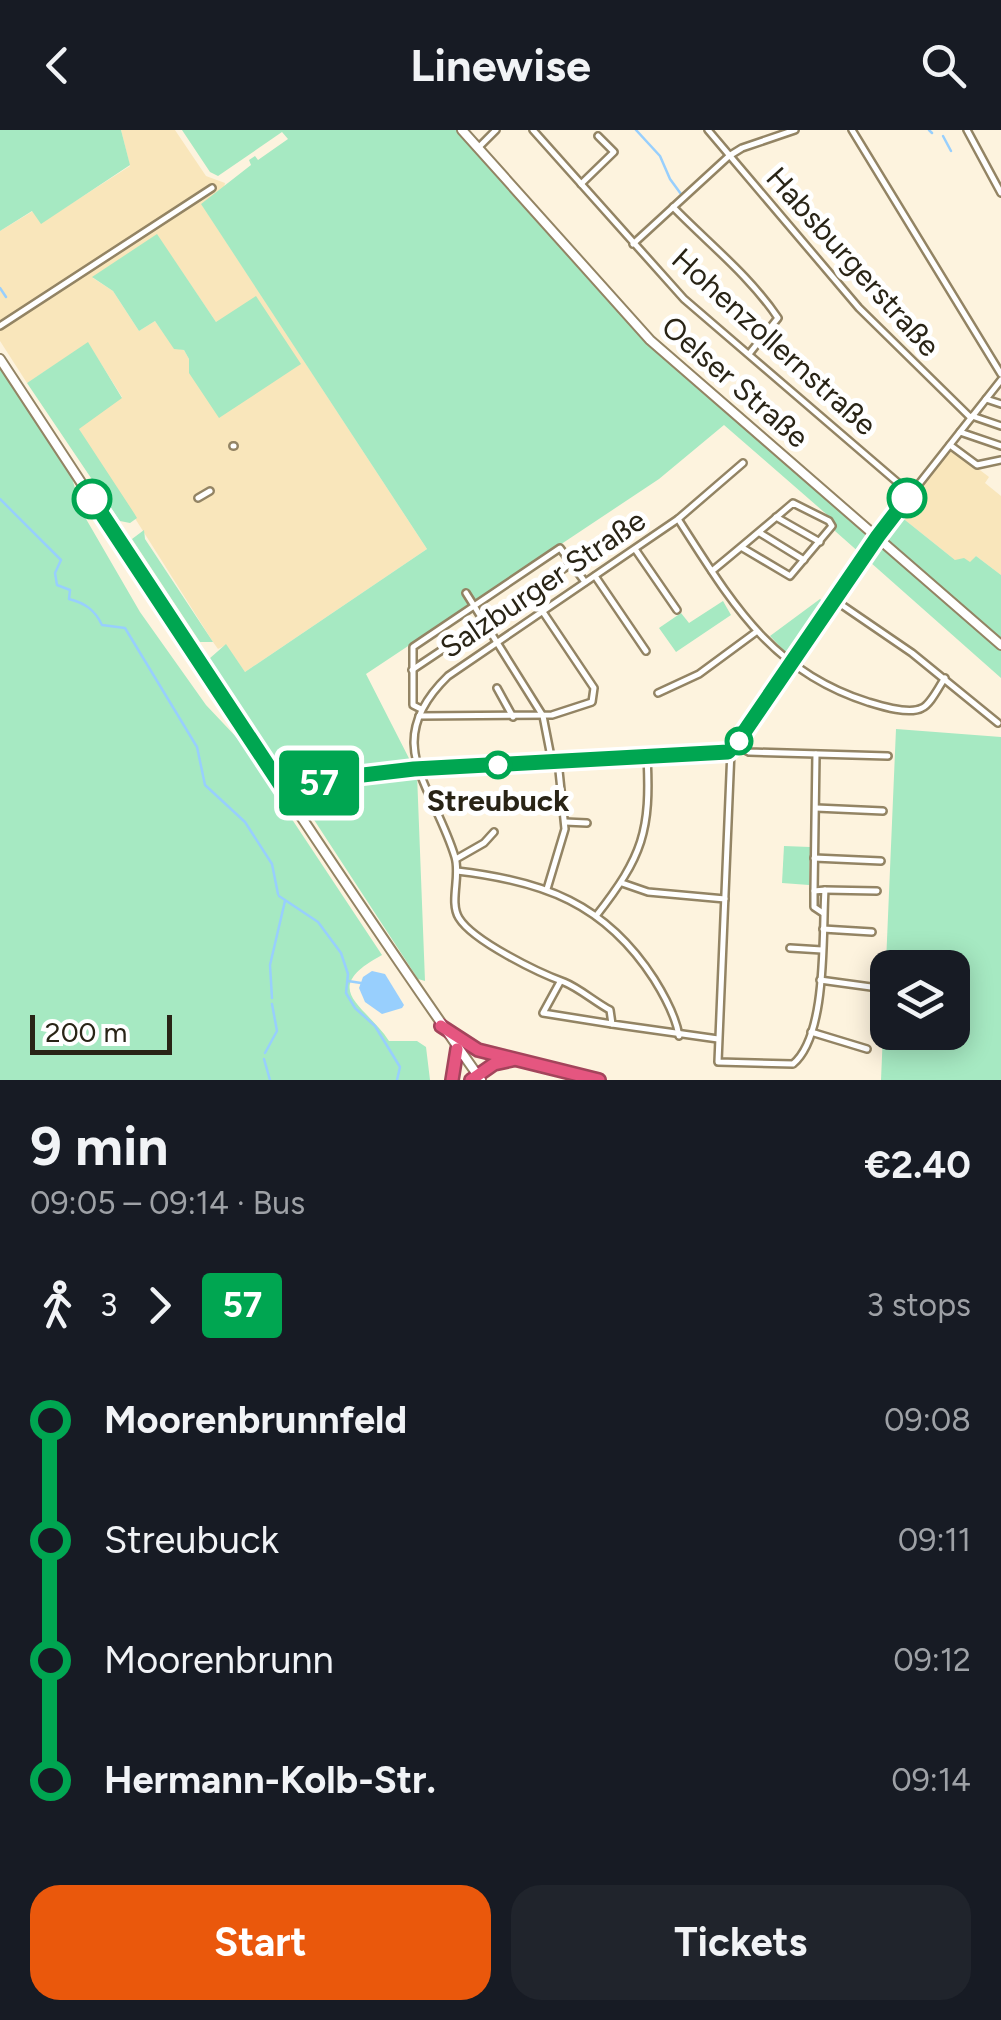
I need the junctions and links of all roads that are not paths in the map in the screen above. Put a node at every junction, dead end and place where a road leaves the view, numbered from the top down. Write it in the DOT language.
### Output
graph roads {
  1 [pos="462,130"];
  2 [pos="496,130"];
  3 [pos="532,130"];
  4 [pos="708,130"];
  5 [pos="796,130"];
  6 [pos="852,130"];
  7 [pos="967,130"];
  8 [pos="785,132"];
  9 [pos="598,136"];
  10 [pos="478,148"];
  11 [pos="729,156"];
  12 [pos="581,184"];
  13 [pos="212,188"];
  14 [pos="1001,193"];
  15 [pos="673,207"];
  16 [pos="633,244"];
  17 [pos="0,326"];
  18 [pos="749,354"];
  19 [pos="0,359"];
  20 [pos="1001,377"];
  21 [pos="986,399"];
  22 [pos="1001,404"];
  23 [pos="971,417"];
  24 [pos="1001,426"];
  25 [pos="960,432"];
  26 [pos="950,445"];
  27 [pos="1001,446"];
  28 [pos="1001,460"];
  29 [pos="743,463"];
  30 [pos="210,491"];
  31 [pos="911,494"];
  32 [pos="198,498"];
  33 [pos="776,517"];
  34 [pos="678,520"];
  35 [pos="759,532"];
  36 [pos="878,536"];
  37 [pos="820,542"];
  38 [pos="741,547"];
  39 [pos="635,549"];
  40 [pos="804,560"];
  41 [pos="572,564"];
  42 [pos="712,571"];
  43 [pos="595,576"];
  44 [pos="585,582"];
  45 [pos="466,593"];
  46 [pos="836,601"];
  47 [pos="472,606"];
  48 [pos="676,610"];
  49 [pos="543,611"];
  50 [pos="484,624"];
  51 [pos="756,632"];
  52 [pos="497,642"];
  53 [pos="1001,646"];
  54 [pos="646,651"];
  55 [pos="792,665"];
  56 [pos="412,670"];
  57 [pos="945,678"];
  58 [pos="497,688"];
  59 [pos="658,692"];
  60 [pos="420,712"];
  61 [pos="544,716"];
  62 [pos="513,717"];
  63 [pos="998,724"];
  64 [pos="734,747"];
  65 [pos="816,754"];
  66 [pos="647,756"];
  67 [pos="888,756"];
  68 [pos="555,761"];
  69 [pos="418,769"];
  70 [pos="288,796"];
  71 [pos="816,808"];
  72 [pos="883,811"];
  73 [pos="566,822"];
  74 [pos="587,823"];
  75 [pos="494,832"];
  76 [pos="814,858"];
  77 [pos="456,859"];
  78 [pos="882,862"];
  79 [pos="456,871"];
  80 [pos="622,883"];
  81 [pos="547,888"];
  82 [pos="814,890"];
  83 [pos="826,890"];
  84 [pos="878,891"];
  85 [pos="725,899"];
  86 [pos="824,913"];
  87 [pos="596,916"];
  88 [pos="824,929"];
  89 [pos="872,932"];
  90 [pos="790,948"];
  91 [pos="822,950"];
  92 [pos="820,980"];
  93 [pos="560,982"];
  94 [pos="870,987"];
  95 [pos="612,1024"];
  96 [pos="442,1026"];
  97 [pos="811,1032"];
  98 [pos="679,1036"];
  99 [pos="718,1039"];
  100 [pos="457,1049"];
  101 [pos="867,1049"];
  102 [pos="516,1060"];
  103 [pos="476,1078"];
  104 [pos="452,1080"];
  105 [pos="599,1080"];
  1 -- 10 [label="main road, Oelser Straße"];
  2 -- 10 [label="street"];
  3 -- 12 [label="street, Hohenzollernstraße"];
  4 -- 11 [label="street, Habsburgerstraße"];
  5 -- 8 [label="street"];
  6 -- 20 [label="street"];
  7 -- 14 [label="street"];
  8 -- 11 [label="street"];
  9 -- 12 [label="street"];
  10 -- 36 [label="main road, Oelser Straße"];
  11 -- 15 [label="street"];
  11 -- 23 [label="street, Habsburgerstraße"];
  12 -- 16 [label="street, Hohenzollernstraße"];
  13 -- 17 [label="street"];
  15 -- 16 [label="street"];
  15 -- 18 [label="street"];
  16 -- 18 [label="street, Hohenzollernstraße"];
  18 -- 31 [label="street, Hohenzollernstraße"];
  19 -- 70 [label="main road"];
  20 -- 21 [label="street"];
  21 -- 22 [label="street"];
  21 -- 23 [label="street"];
  23 -- 24 [label="street"];
  23 -- 25 [label="street"];
  25 -- 26 [label="street"];
  25 -- 27 [label="street"];
  26 -- 28 [label="street"];
  26 -- 31 [label="street"];
  29 -- 34 [label="street, Salzburger Straße"];
  30 -- 32 [label="street"];
  31 -- 36 [label="street"];
  33 -- 35 [label="street"];
  33 -- 37 [label="street"];
  33 -- 37 [label="street"];
  34 -- 39 [label="street, Salzburger Straße"];
  34 -- 42 [label="street"];
  35 -- 38 [label="street"];
  35 -- 40 [label="street"];
  36 -- 46 [label="main road"];
  36 -- 53 [label="main road, Oelser Straße"];
  37 -- 40 [label="street"];
  38 -- 40 [label="street"];
  38 -- 42 [label="street"];
  39 -- 43 [label="street, Salzburger Straße"];
  39 -- 48 [label="street"];
  41 -- 44 [label="street"];
  41 -- 47 [label="street"];
  41 -- 50 [label="street"];
  42 -- 51 [label="street"];
  43 -- 44 [label="street, Salzburger Straße"];
  43 -- 54 [label="street"];
  44 -- 49 [label="street, Salzburger Straße"];
  45 -- 47 [label="street"];
  46 -- 55 [label="main road"];
  46 -- 57 [label="street"];
  47 -- 50 [label="street"];
  47 -- 56 [label="street"];
  49 -- 52 [label="street, Salzburger Straße"];
  49 -- 61 [label="street"];
  50 -- 52 [label="street"];
  50 -- 56 [label="street"];
  51 -- 55 [label="street"];
  51 -- 59 [label="street"];
  52 -- 60 [label="street, Salzburger Straße"];
  52 -- 61 [label="street"];
  55 -- 57 [label="street"];
  55 -- 64 [label="main road"];
  56 -- 60 [label="street"];
  57 -- 63 [label="street"];
  58 -- 62 [label="street"];
  60 -- 62 [label="street"];
  60 -- 69 [label="street"];
  61 -- 62 [label="street"];
  61 -- 68 [label="street"];
  64 -- 65 [label="street"];
  64 -- 66 [label="main road"];
  64 -- 85 [label="street"];
  65 -- 67 [label="street"];
  65 -- 71 [label="street"];
  66 -- 68 [label="main road"];
  66 -- 80 [label="street"];
  68 -- 69 [label="main road"];
  68 -- 73 [label="street"];
  69 -- 70 [label="main road"];
  69 -- 77 [label="street"];
  70 -- 96 [label="main road"];
  71 -- 72 [label="street"];
  71 -- 76 [label="street"];
  73 -- 74 [label="street"];
  73 -- 81 [label="street"];
  75 -- 77 [label="street"];
  76 -- 78 [label="street"];
  76 -- 82 [label="street"];
  77 -- 79 [label="street"];
  79 -- 81 [label="street"];
  79 -- 93 [label="street"];
  80 -- 85 [label="street"];
  80 -- 87 [label="street"];
  81 -- 87 [label="street"];
  82 -- 83 [label="street"];
  82 -- 86 [label="street"];
  83 -- 84 [label="street"];
  83 -- 86 [label="street"];
  85 -- 99 [label="street"];
  86 -- 88 [label="street"];
  87 -- 98 [label="street"];
  88 -- 89 [label="street"];
  88 -- 91 [label="street"];
  90 -- 91 [label="street"];
  91 -- 92 [label="street"];
  92 -- 94 [label="street"];
  92 -- 97 [label="street"];
  93 -- 95 [label="street"];
  93 -- 95 [label="street"];
  95 -- 98 [label="street"];
  96 -- 100 [label="main road"];
  96 -- 102 [label="highway"];
  97 -- 99 [label="street"];
  97 -- 101 [label="street"];
  98 -- 99 [label="street"];
  100 -- 103 [label="main road"];
  100 -- 104 [label="highway"];
  102 -- 103 [label="highway"];
  102 -- 105 [label="highway"];
}
